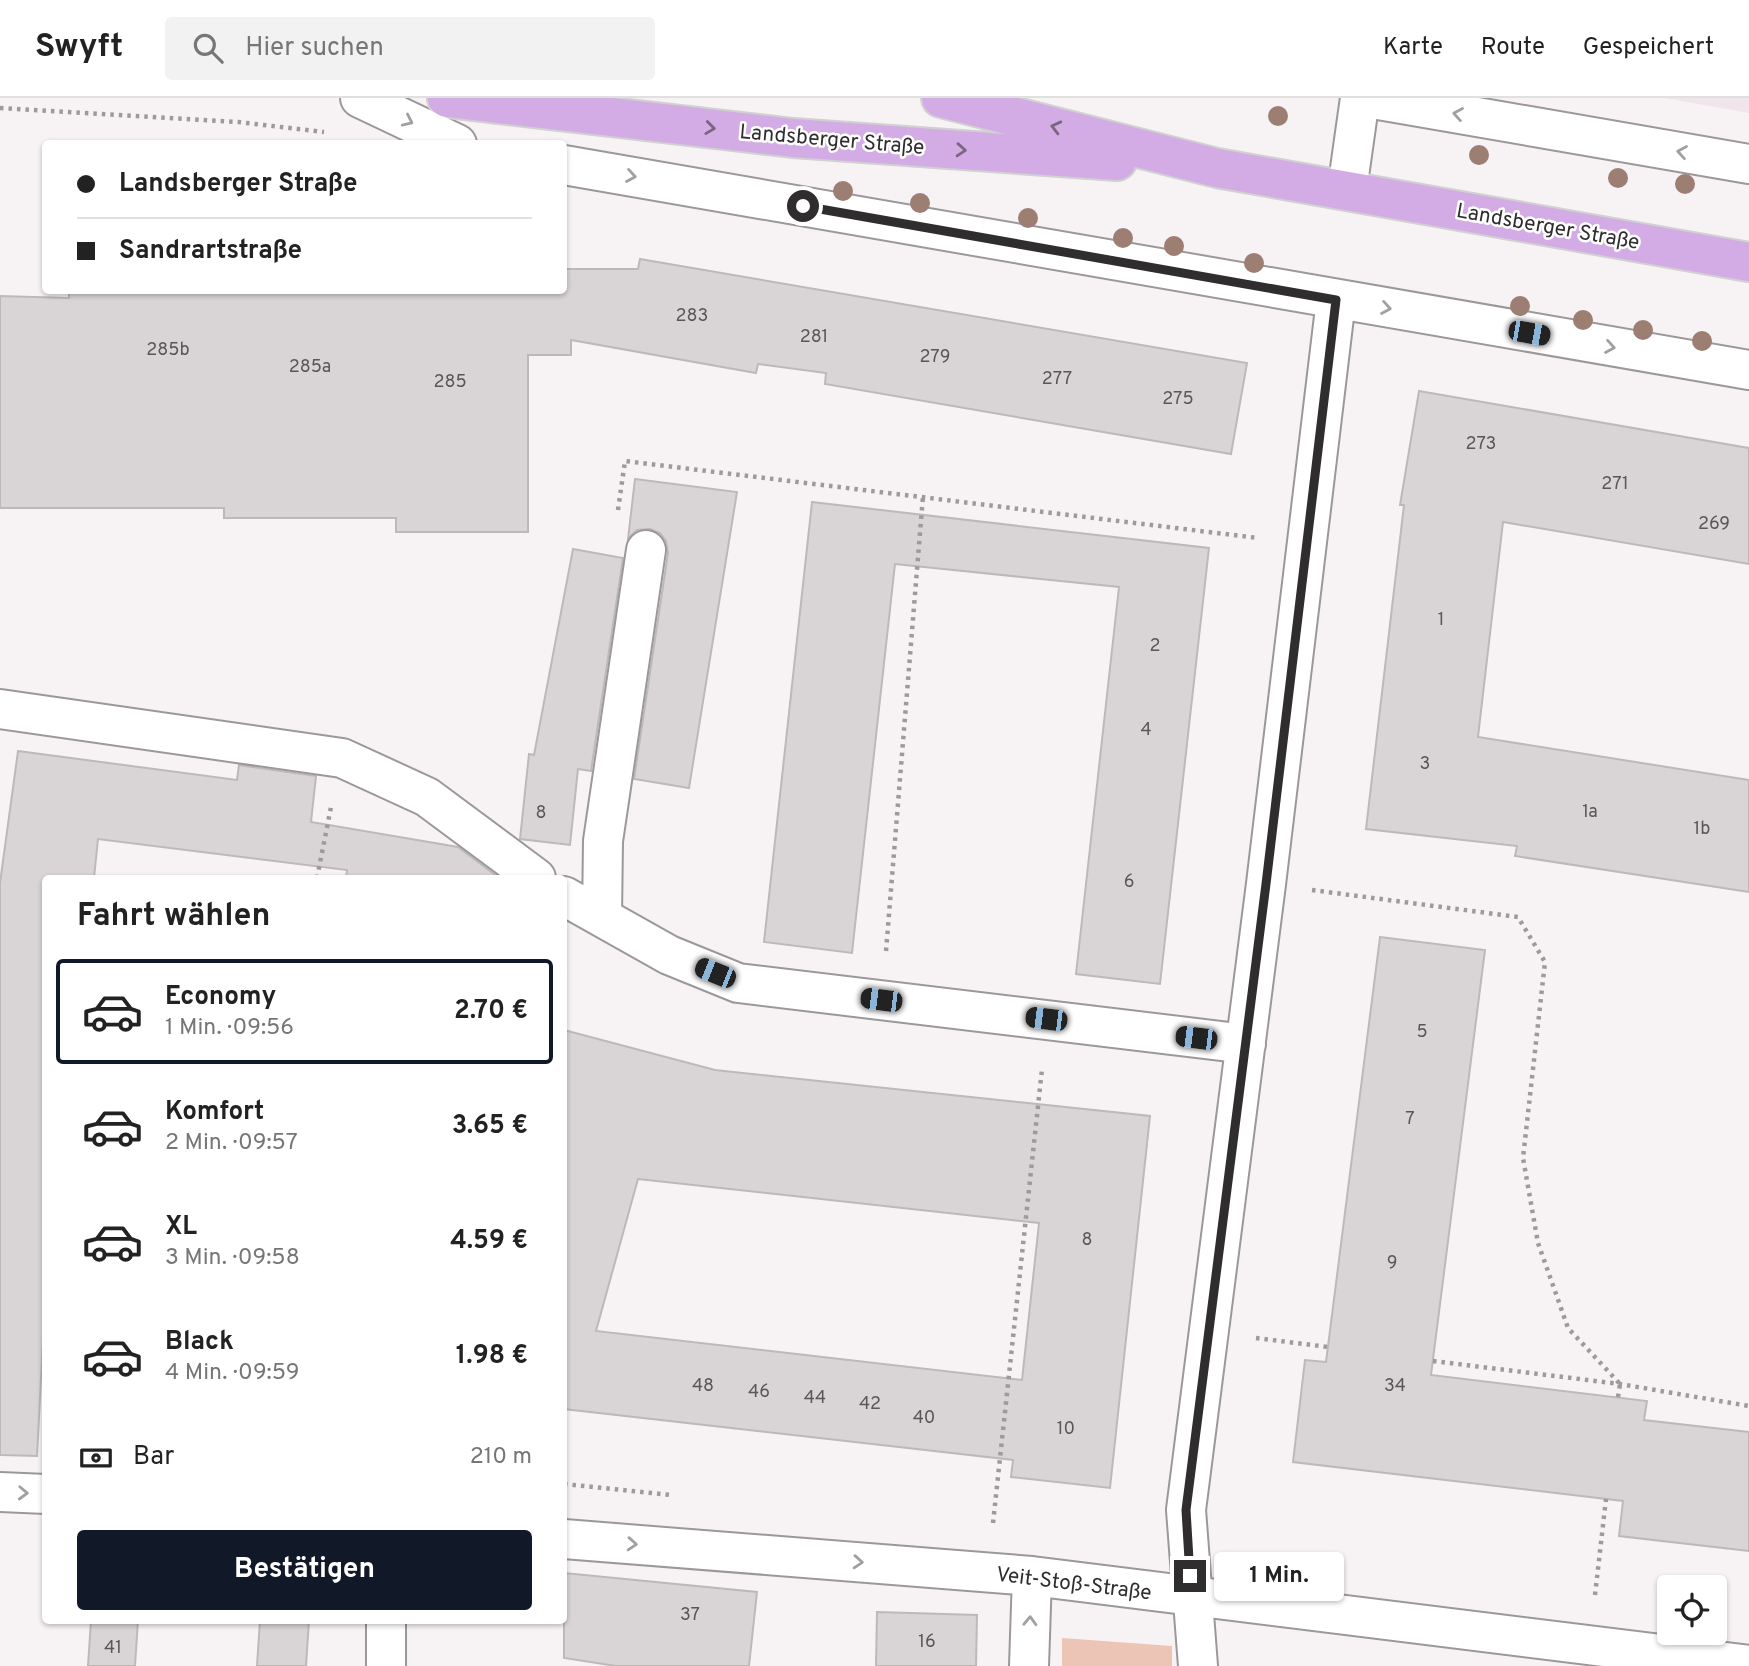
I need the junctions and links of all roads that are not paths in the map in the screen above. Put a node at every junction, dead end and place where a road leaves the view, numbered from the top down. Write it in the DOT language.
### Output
graph roads {
  1 [pos="360,98"];
  2 [pos="447,98"];
  3 [pos="941,98"];
  4 [pos="1360,98"];
  5 [pos="1367,98"];
  6 [pos="449,140"];
  7 [pos="1749,164"];
  8 [pos="567,165"];
  9 [pos="1217,168"];
  10 [pos="1347,190"];
  11 [pos="1749,262"];
  12 [pos="1336,300"];
  13 [pos="1749,370"];
  14 [pos="646,550"];
  15 [pos="0,709"];
  16 [pos="532,875"];
  17 [pos="567,898"];
  18 [pos="602,917"];
  19 [pos="1246,1044"];
  20 [pos="0,1492"];
  21 [pos="42,1494"];
  22 [pos="567,1539"];
  23 [pos="1032,1576"];
  24 [pos="1191,1597"];
  25 [pos="386,1624"];
  26 [pos="1749,1665"];
  27 [pos="386,1666"];
  28 [pos="1029,1666"];
  29 [pos="1198,1666"];
  1 -- 6 [label="street, one-way"];
  2 -- 9 [label="main road, Landsberger Straße, one-way"];
  9 -- 3 [label="main road, Landsberger Straße, one-way"];
  4 -- 10 [label="street"];
  7 -- 5 [label="street, one-way"];
  8 -- 12 [label="street, one-way"];
  9 -- 10 [label="main road, Landsberger Straße"];
  10 -- 11 [label="main road, Landsberger Straße"];
  12 -- 13 [label="street, one-way"];
  12 -- 19 [label="street"];
  14 -- 18 [label="street"];
  15 -- 16 [label="street"];
  17 -- 18 [label="street"];
  18 -- 19 [label="street"];
  19 -- 24 [label="street"];
  20 -- 21 [label="street, one-way"];
  22 -- 23 [label="street, Veit-Stoß-Straße, one-way"];
  23 -- 24 [label="street, Veit-Stoß-Straße"];
  28 -- 23 [label="street, one-way"];
  24 -- 26 [label="street, Veit-Stoß-Straße"];
  24 -- 29 [label="street"];
  25 -- 27 [label="street"];
}
